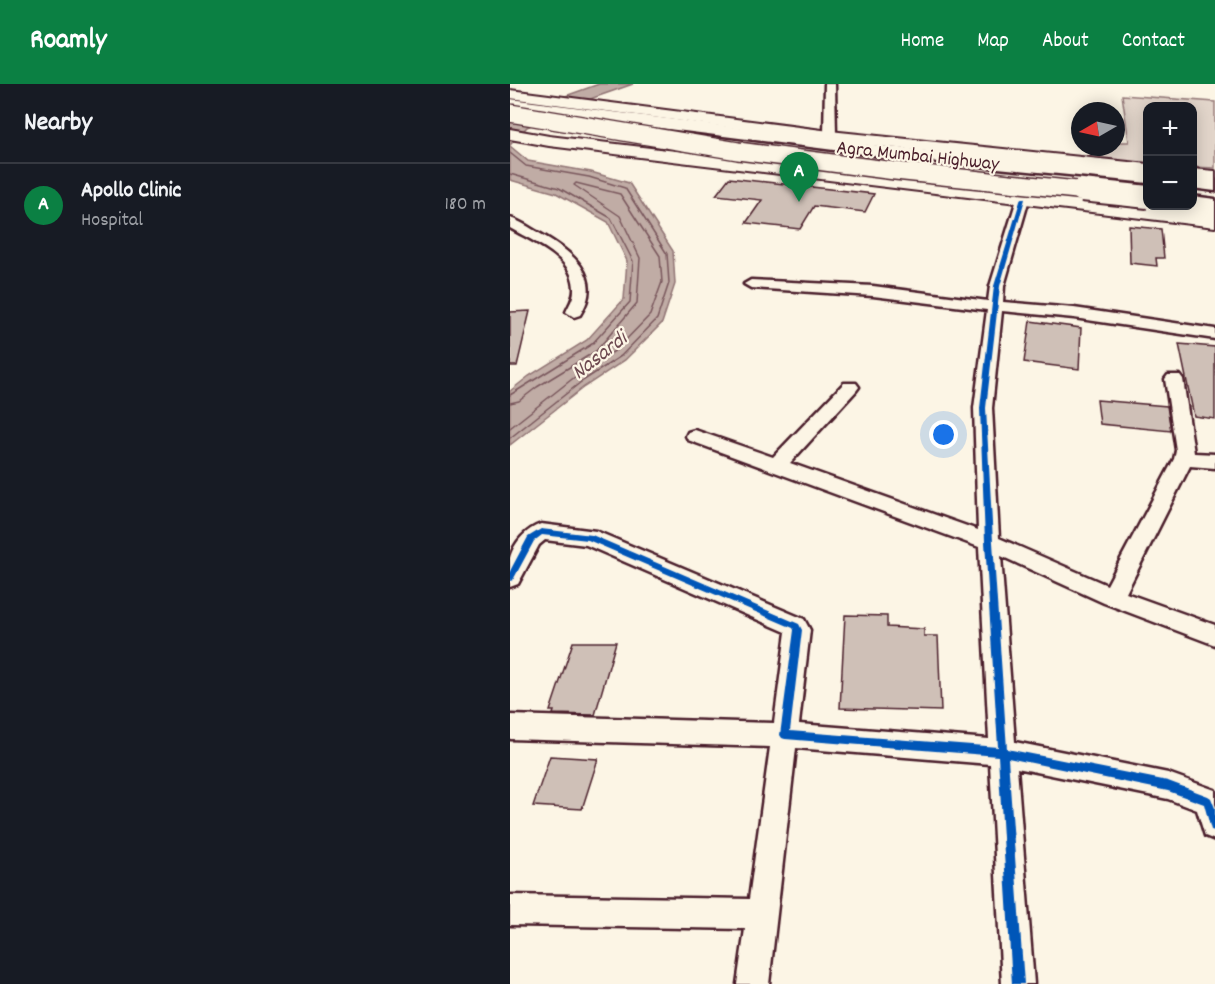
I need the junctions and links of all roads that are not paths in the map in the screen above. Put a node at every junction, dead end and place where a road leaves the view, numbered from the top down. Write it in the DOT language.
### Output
graph roads {
  1 [pos="831,84"];
  2 [pos="510,107"];
  3 [pos="587,110"];
  4 [pos="510,134"];
  5 [pos="551,134"];
  6 [pos="830,136"];
  7 [pos="1197,174"];
  8 [pos="1215,176"];
  9 [pos="1197,183"];
  10 [pos="1215,185"];
  11 [pos="1143,189"];
  12 [pos="1143,189"];
  13 [pos="1143,190"];
  14 [pos="1143,190"];
  15 [pos="1197,193"];
  16 [pos="1215,195"];
  17 [pos="1023,199"];
  18 [pos="1197,203"];
  19 [pos="1215,205"];
  20 [pos="1197,207"];
  21 [pos="1215,213"];
  22 [pos="1215,221"];
  23 [pos="510,222"];
  24 [pos="751,284"];
  25 [pos="994,306"];
  26 [pos="574,312"];
  27 [pos="1215,334"];
  28 [pos="1174,379"];
  29 [pos="850,387"];
  30 [pos="695,436"];
  31 [pos="1184,459"];
  32 [pos="1215,461"];
  33 [pos="777,465"];
  34 [pos="989,542"];
  35 [pos="510,578"];
  36 [pos="1112,597"];
  37 [pos="1215,634"];
  38 [pos="510,728"];
  39 [pos="785,735"];
  40 [pos="1002,752"];
  41 [pos="1213,810"];
  42 [pos="510,910"];
  43 [pos="762,914"];
  44 [pos="753,984"];
  45 [pos="1018,984"];
  1 -- 6 [label="street"];
  2 -- 3 [label="main road, Agra Mumbai Highway"];
  2 -- 3 [label="street"];
  2 -- 5 [label="main road"];
  2 -- 13 [label="main road, bridge"];
  3 -- 6 [label="street"];
  3 -- 12 [label="main road, Agra Mumbai Highway"];
  4 -- 5 [label="street"];
  5 -- 14 [label="main road"];
  5 -- 17 [label="street"];
  6 -- 11 [label="street"];
  7 -- 8 [label="street"];
  9 -- 10 [label="main road"];
  15 -- 16 [label="main road"];
  17 -- 22 [label="street"];
  17 -- 25 [label="street"];
  18 -- 19 [label="main road"];
  20 -- 21 [label="main road"];
  23 -- 26 [label="street"];
  24 -- 25 [label="street"];
  25 -- 27 [label="street"];
  25 -- 34 [label="street"];
  28 -- 31 [label="street"];
  29 -- 33 [label="street"];
  30 -- 33 [label="street"];
  31 -- 32 [label="street"];
  31 -- 36 [label="street"];
  33 -- 34 [label="street"];
  34 -- 36 [label="street"];
  34 -- 40 [label="street"];
  35 -- 39 [label="street"];
  36 -- 37 [label="street"];
  38 -- 39 [label="street"];
  39 -- 40 [label="street"];
  39 -- 43 [label="street"];
  40 -- 41 [label="street"];
  40 -- 45 [label="street"];
  42 -- 43 [label="street"];
  43 -- 44 [label="street"];
}
